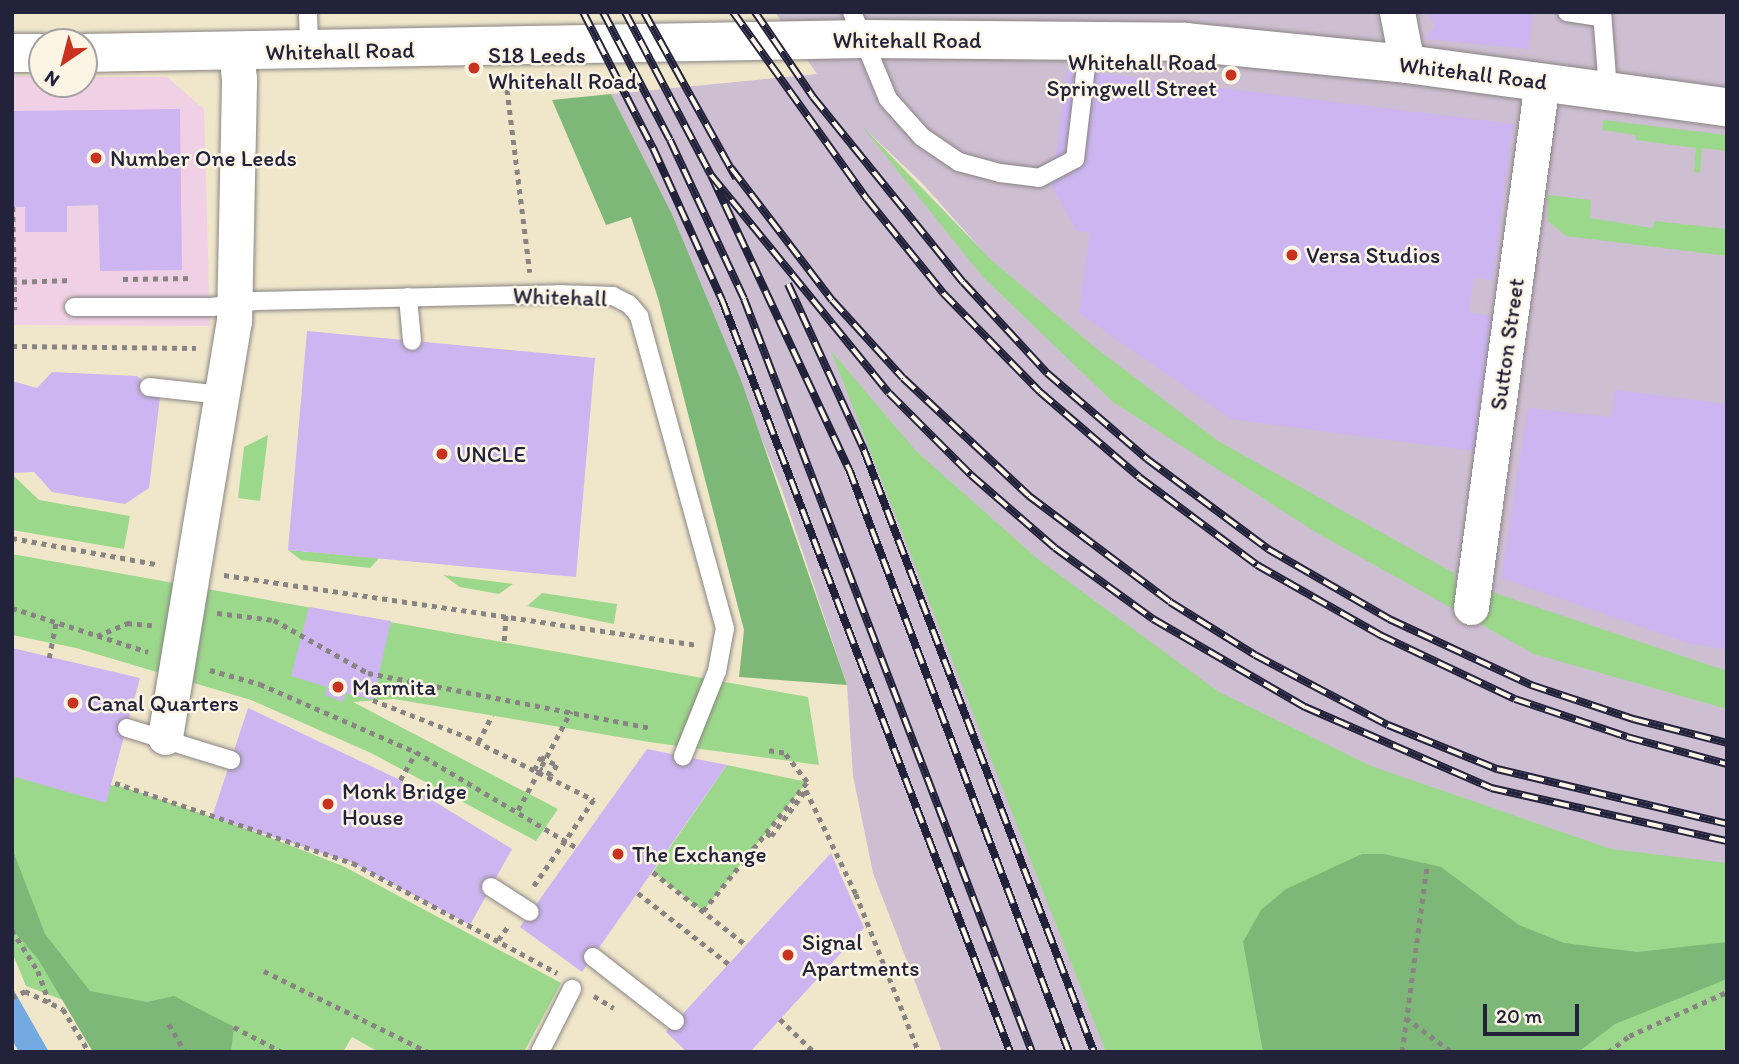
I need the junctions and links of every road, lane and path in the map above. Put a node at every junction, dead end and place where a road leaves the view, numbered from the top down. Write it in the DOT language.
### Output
graph roads {
  1 [pos="1397,12"];
  2 [pos="1567,12"];
  3 [pos="1602,15"];
  4 [pos="858,25"];
  5 [pos="1089,41"];
  6 [pos="236,52"];
  7 [pos="98,53"];
  8 [pos="1407,64"];
  9 [pos="506,79"];
  10 [pos="1542,81"];
  11 [pos="1608,90"];
  12 [pos="1727,107"];
  13 [pos="13,207"];
  14 [pos="533,294"];
  15 [pos="408,298"];
  16 [pos="234,304"];
  17 [pos="74,307"];
  18 [pos="15,310"];
  19 [pos="412,341"];
  20 [pos="12,346"];
  21 [pos="196,348"];
  22 [pos="149,387"];
  23 [pos="222,395"];
  24 [pos="12,538"];
  25 [pos="191,571"];
  26 [pos="1471,607"];
  27 [pos="12,608"];
  28 [pos="208,612"];
  29 [pos="506,615"];
  30 [pos="56,622"];
  31 [pos="161,626"];
  32 [pos="96,636"];
  33 [pos="503,641"];
  34 [pos="721,649"];
  35 [pos="159,655"];
  36 [pos="49,657"];
  37 [pos="197,666"];
  38 [pos="373,701"];
  39 [pos="570,711"];
  40 [pos="492,716"];
  41 [pos="127,728"];
  42 [pos="652,728"];
  43 [pos="164,737"];
  44 [pos="478,742"];
  45 [pos="766,750"];
  46 [pos="416,752"];
  47 [pos="683,756"];
  48 [pos="231,760"];
  49 [pos="537,770"];
  50 [pos="400,780"];
  51 [pos="114,783"];
  52 [pos="518,810"];
  53 [pos="767,833"];
  54 [pos="577,848"];
  55 [pos="556,854"];
  56 [pos="1427,864"];
  57 [pos="653,872"];
  58 [pos="491,887"];
  59 [pos="638,893"];
  60 [pos="703,911"];
  61 [pos="530,912"];
  62 [pos="12,930"];
  63 [pos="746,945"];
  64 [pos="593,957"];
  65 [pos="729,964"];
  66 [pos="264,971"];
  67 [pos="575,986"];
  68 [pos="1727,992"];
  69 [pos="12,998"];
  70 [pos="50,1003"];
  71 [pos="623,1014"];
  72 [pos="1405,1017"];
  73 [pos="780,1019"];
  74 [pos="676,1021"];
  75 [pos="169,1024"];
  76 [pos="234,1027"];
  77 [pos="89,1052"];
  78 [pos="185,1052"];
  79 [pos="282,1052"];
  80 [pos="428,1052"];
  81 [pos="540,1052"];
  82 [pos="814,1052"];
  83 [pos="919,1052"];
  84 [pos="1402,1052"];
  85 [pos="1452,1052"];
  86 [pos="1608,1052"];
  1 -- 8 [label="street"];
  2 -- 3 [label="lane"];
  3 -- 11 [label="lane"];
  4 -- 5 [label="street, Whitehall Road"];
  4 -- 5 [label="lane"];
  4 -- 6 [label="street, Whitehall Road"];
  5 -- 8 [label="street, Whitehall Road"];
  6 -- 7 [label="street, Whitehall Road"];
  6 -- 16 [label="street"];
  8 -- 10 [label="street, Whitehall Road"];
  9 -- 14 [label="path"];
  10 -- 11 [label="street, Whitehall Road"];
  10 -- 26 [label="street, Sutton Street"];
  11 -- 12 [label="street, Whitehall Road"];
  13 -- 18 [label="path"];
  14 -- 15 [label="lane, Whitehall"];
  14 -- 34 [label="lane, Whitehall"];
  15 -- 16 [label="lane, Whitehall"];
  15 -- 19 [label="lane"];
  16 -- 17 [label="lane, Whitehall"];
  16 -- 23 [label="street"];
  20 -- 21 [label="path"];
  22 -- 23 [label="lane"];
  23 -- 25 [label="street"];
  24 -- 25 [label="path"];
  25 -- 29 [label="path"];
  25 -- 43 [label="street"];
  27 -- 30 [label="path"];
  28 -- 39 [label="path"];
  29 -- 33 [label="path"];
  29 -- 34 [label="path"];
  30 -- 32 [label="path"];
  30 -- 36 [label="path"];
  31 -- 32 [label="path"];
  32 -- 35 [label="path"];
  34 -- 47 [label="lane, Whitehall"];
  37 -- 46 [label="path"];
  38 -- 44 [label="path"];
  39 -- 42 [label="path"];
  39 -- 49 [label="path, bridge"];
  40 -- 44 [label="path"];
  41 -- 43 [label="lane"];
  43 -- 48 [label="lane"];
  44 -- 49 [label="path"];
  45 -- 53 [label="path"];
  46 -- 50 [label="path"];
  46 -- 52 [label="path"];
  49 -- 49 [label="path"];
  49 -- 52 [label="path, bridge"];
  49 -- 55 [label="path"];
  51 -- 67 [label="path"];
  52 -- 54 [label="path"];
  53 -- 60 [label="path"];
  53 -- 83 [label="path"];
  56 -- 72 [label="path"];
  57 -- 60 [label="path"];
  58 -- 61 [label="lane"];
  59 -- 65 [label="path"];
  60 -- 63 [label="path"];
  62 -- 70 [label="path"];
  64 -- 74 [label="lane"];
  66 -- 80 [label="path"];
  67 -- 71 [label="path"];
  67 -- 81 [label="lane"];
  68 -- 86 [label="path"];
  69 -- 70 [label="path"];
  70 -- 77 [label="path"];
  72 -- 84 [label="path"];
  72 -- 85 [label="path"];
  73 -- 82 [label="path"];
  75 -- 78 [label="path"];
  76 -- 79 [label="path"];
}
